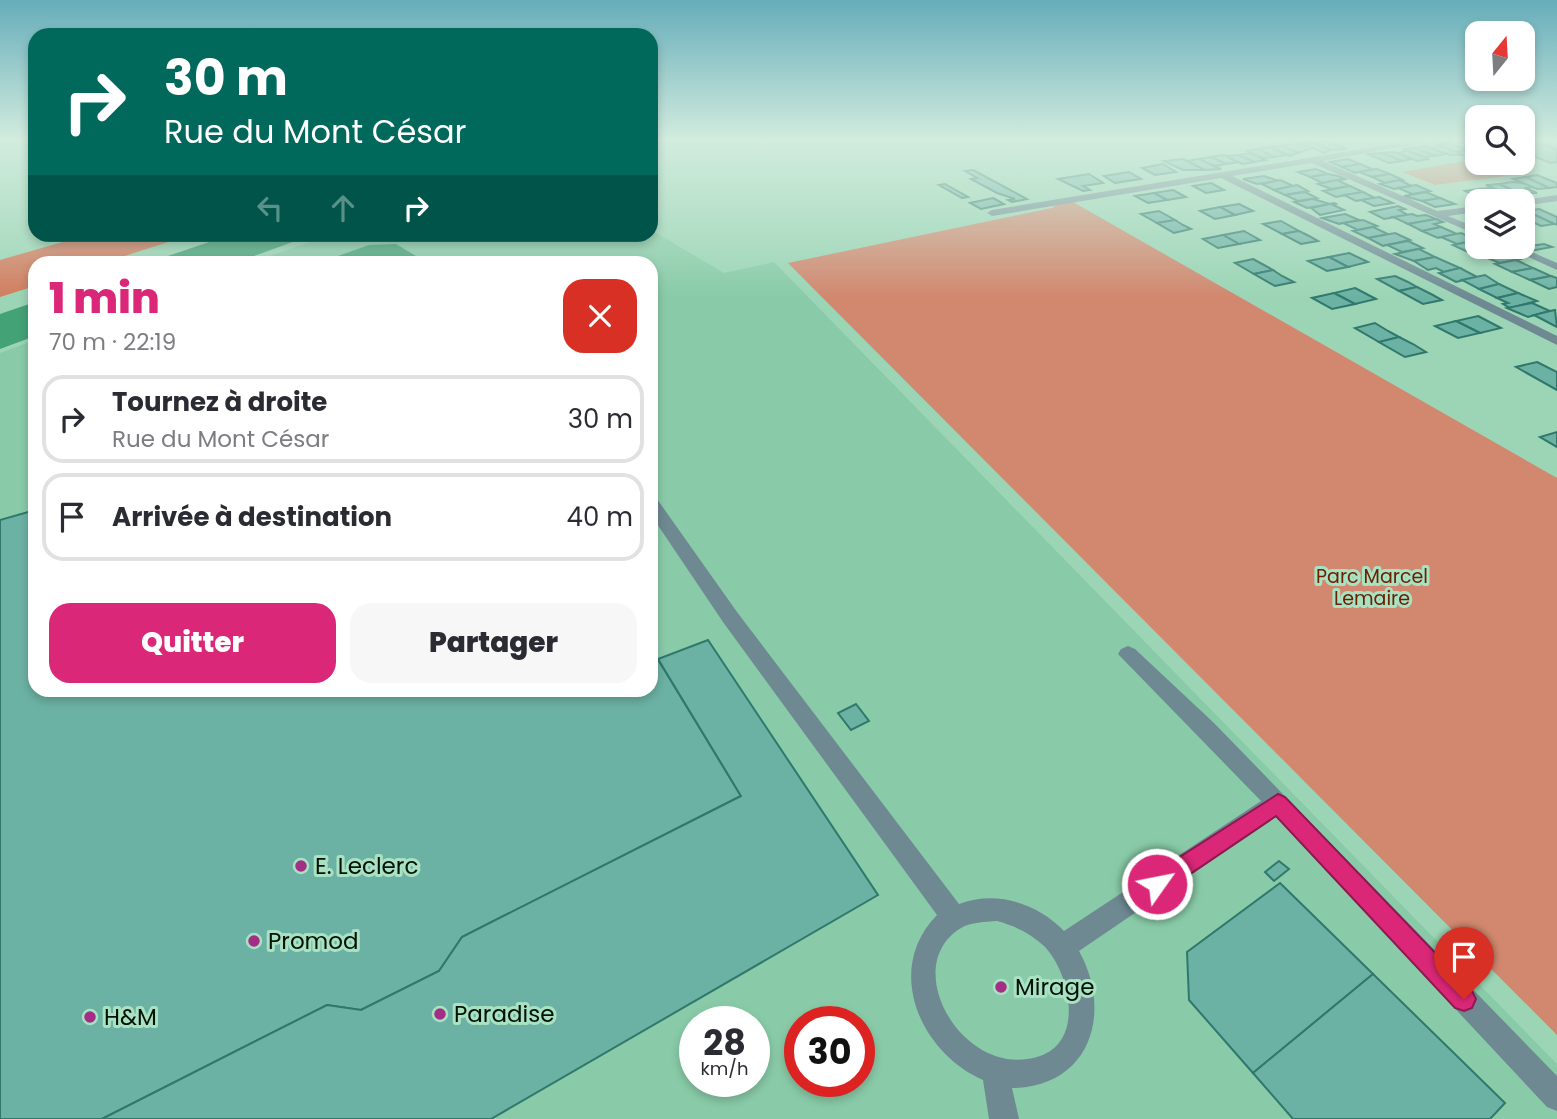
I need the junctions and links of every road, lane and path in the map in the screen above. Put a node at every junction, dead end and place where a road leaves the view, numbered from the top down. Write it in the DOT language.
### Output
graph roads {
  1 [pos="1113,192"];
  2 [pos="1257,192"];
  3 [pos="1387,192"];
  4 [pos="1557,198"];
  5 [pos="1535,201"];
  6 [pos="1465,210"];
  7 [pos="992,213"];
  8 [pos="1437,214"];
  9 [pos="1465,227"];
  10 [pos="1535,257"];
  11 [pos="1557,267"];
  12 [pos="1557,341"];
  13 [pos="658,513"];
  14 [pos="1128,654"];
  15 [pos="1278,803"];
  16 [pos="954,918"];
  17 [pos="1062,947"];
  18 [pos="995,1071"];
  19 [pos="1557,1097"];
  20 [pos="1004,1119"];
  1 -- 7 [label="street"];
  2 -- 12 [label="street"];
  3 -- 8 [label="street"];
  4 -- 5 [label="street"];
  6 -- 8 [label="street"];
  8 -- 9 [label="street"];
  10 -- 11 [label="street"];
  13 -- 16 [label="street"];
  14 -- 15 [label="street"];
  15 -- 17 [label="street"];
  15 -- 19 [label="street"];
  16 -- 17 [label="street"];
  16 -- 18 [label="street"];
  17 -- 18 [label="street"];
  18 -- 20 [label="street"];
}
